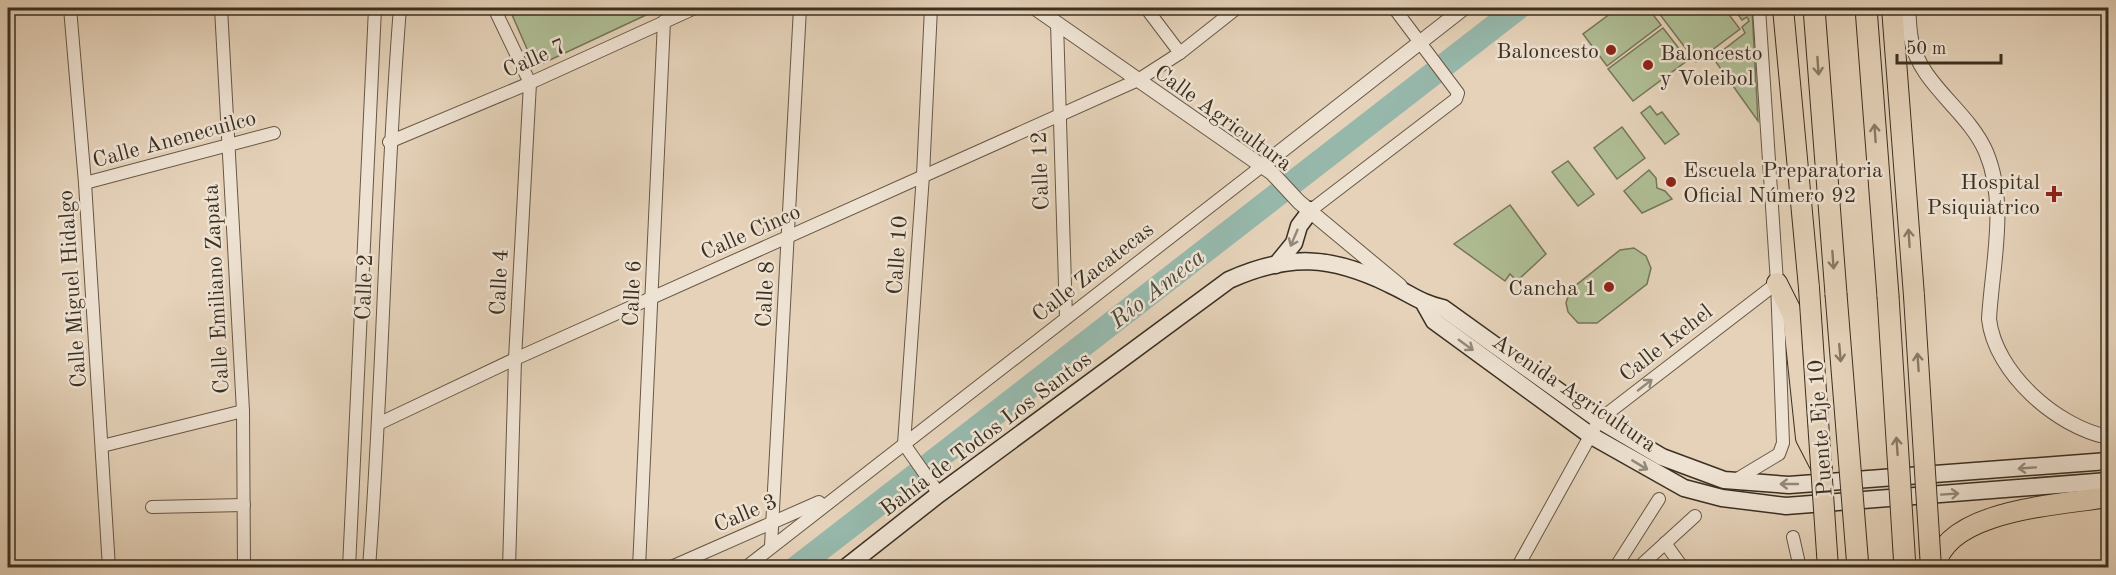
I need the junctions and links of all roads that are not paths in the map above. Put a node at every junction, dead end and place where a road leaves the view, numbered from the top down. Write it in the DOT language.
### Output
graph roads {
  1 [pos="70,8"];
  2 [pos="221,8"];
  3 [pos="375,8"];
  4 [pos="400,8"];
  5 [pos="494,8"];
  6 [pos="694,8"];
  7 [pos="800,8"];
  8 [pos="931,8"];
  9 [pos="1035,8"];
  10 [pos="1146,8"];
  11 [pos="1237,8"];
  12 [pos="1394,8"];
  13 [pos="1464,8"];
  14 [pos="1759,8"];
  15 [pos="1783,8"];
  16 [pos="1814,8"];
  17 [pos="1866,8"];
  18 [pos="1892,8"];
  19 [pos="1908,8"];
  20 [pos="664,21"];
  21 [pos="1056,23"];
  22 [pos="1424,47"];
  23 [pos="1180,53"];
  24 [pos="1138,80"];
  25 [pos="530,83"];
  26 [pos="1058,115"];
  27 [pos="273,133"];
  28 [pos="389,142"];
  29 [pos="227,144"];
  30 [pos="1267,170"];
  31 [pos="923,175"];
  32 [pos="85,183"];
  33 [pos="1305,206"];
  34 [pos="788,237"];
  35 [pos="1276,265"];
  36 [pos="1777,283"];
  37 [pos="1408,293"];
  38 [pos="652,298"];
  39 [pos="1425,305"];
  40 [pos="1066,318"];
  41 [pos="515,359"];
  42 [pos="243,411"];
  43 [pos="1599,420"];
  44 [pos="380,423"];
  45 [pos="1590,435"];
  46 [pos="2109,437"];
  47 [pos="904,444"];
  48 [pos="102,446"];
  49 [pos="2109,460"];
  50 [pos="1822,469"];
  51 [pos="1734,481"];
  52 [pos="2109,481"];
  53 [pos="936,489"];
  54 [pos="838,495"];
  55 [pos="2109,496"];
  56 [pos="1659,500"];
  57 [pos="244,505"];
  58 [pos="152,507"];
  59 [pos="1695,516"];
  60 [pos="772,523"];
  61 [pos="1793,537"];
  62 [pos="1665,543"];
  63 [pos="771,546"];
  64 [pos="109,567"];
  65 [pos="244,567"];
  66 [pos="349,567"];
  67 [pos="369,567"];
  68 [pos="509,567"];
  69 [pos="639,567"];
  70 [pos="669,567"];
  71 [pos="745,567"];
  72 [pos="845,567"];
  73 [pos="1517,567"];
  74 [pos="1615,567"];
  75 [pos="1638,567"];
  76 [pos="1683,567"];
  77 [pos="1800,567"];
  78 [pos="1828,567"];
  79 [pos="1858,567"];
  80 [pos="1905,567"];
  81 [pos="1933,567"];
  1 -- 32 [label="street, Calle Miguel Hidalgo"];
  2 -- 29 [label="street, Calle Emiliano Zapata"];
  3 -- 66 [label="street"];
  4 -- 28 [label="street, Calle 2"];
  5 -- 25 [label="street, Calle 4"];
  6 -- 20 [label="street, Calle 7"];
  7 -- 34 [label="street, Calle 8"];
  8 -- 31 [label="street, Calle 10"];
  9 -- 21 [label="street, Calle Agricultura"];
  10 -- 23 [label="street"];
  11 -- 23 [label="street, Calle Cinco"];
  12 -- 22 [label="street"];
  13 -- 22 [label="street, Calle Zacatecas"];
  14 -- 36 [label="street"];
  15 -- 50 [label="highway, Puente Eje 10, bridge"];
  16 -- 79 [label="highway, Puente Eje 10, one-way, bridge"];
  80 -- 17 [label="highway, one-way, bridge"];
  81 -- 18 [label="highway, one-way, bridge"];
  19 -- 46 [label="street"];
  20 -- 25 [label="street, Calle 7"];
  20 -- 38 [label="street, Calle 6"];
  21 -- 24 [label="street, Calle Agricultura"];
  21 -- 26 [label="street, Calle 12"];
  22 -- 30 [label="street, Calle Zacatecas"];
  22 -- 33 [label="street"];
  23 -- 24 [label="street, Calle Cinco"];
  24 -- 26 [label="street, Calle Cinco"];
  24 -- 30 [label="street, Calle Agricultura"];
  25 -- 28 [label="street, Calle 7"];
  25 -- 41 [label="street, Calle 4"];
  26 -- 31 [label="street, Calle Cinco"];
  26 -- 40 [label="street, Calle 12"];
  27 -- 29 [label="street, Calle Anenecuilco"];
  28 -- 44 [label="street, Calle 2"];
  29 -- 32 [label="street, Calle Anenecuilco"];
  29 -- 42 [label="street, Calle Emiliano Zapata"];
  30 -- 33 [label="street, Calle Agricultura"];
  30 -- 40 [label="street, Calle Zacatecas"];
  31 -- 34 [label="street, Calle Cinco"];
  31 -- 47 [label="street, Calle 10"];
  32 -- 48 [label="street, Calle Miguel Hidalgo"];
  33 -- 35 [label="main road, one-way"];
  33 -- 37 [label="street, Calle Agricultura"];
  34 -- 38 [label="street, Calle Cinco"];
  34 -- 60 [label="street, Calle 8"];
  35 -- 37 [label="main road, Bahía de Todos Los Santos"];
  35 -- 53 [label="main road, Bahía de Todos Los Santos"];
  43 -- 36 [label="street, Calle Ixchel, one-way"];
  36 -- 50 [label="highway"];
  36 -- 51 [label="street"];
  37 -- 39 [label="main road, Avenida Agricultura"];
  38 -- 41 [label="street, Calle Cinco"];
  38 -- 69 [label="street, Calle 6"];
  39 -- 43 [label="main road, Avenida Agricultura"];
  39 -- 45 [label="main road, Avenida Agricultura, one-way"];
  40 -- 47 [label="street, Calle Zacatecas"];
  41 -- 44 [label="street, Calle Cinco"];
  41 -- 68 [label="street, Calle 4"];
  42 -- 48 [label="street"];
  42 -- 57 [label="street, Calle Emiliano Zapata"];
  43 -- 45 [label="street, Calle Ixchel"];
  43 -- 51 [label="main road, Avenida Agricultura"];
  44 -- 67 [label="street, Calle 2"];
  45 -- 52 [label="main road, Avenida Agricultura, one-way"];
  45 -- 73 [label="street, Calle Ixchel"];
  47 -- 53 [label="street"];
  47 -- 54 [label="street, Calle Zacatecas"];
  48 -- 64 [label="street, Calle Miguel Hidalgo"];
  49 -- 51 [label="main road, Avenida Agricultura, one-way"];
  50 -- 78 [label="highway, Puente Eje 10, bridge"];
  53 -- 72 [label="main road, Bahía de Todos Los Santos"];
  54 -- 60 [label="street, Calle 3"];
  54 -- 63 [label="street, Calle Zacatecas"];
  55 -- 81 [label="highway"];
  56 -- 74 [label="street"];
  57 -- 58 [label="street"];
  57 -- 65 [label="street, Calle Emiliano Zapata"];
  59 -- 62 [label="street"];
  60 -- 63 [label="street, Calle 8"];
  60 -- 70 [label="street, Calle 3"];
  61 -- 77 [label="street"];
  62 -- 75 [label="street"];
  62 -- 76 [label="street"];
  63 -- 71 [label="street, Calle Zacatecas"];
}
